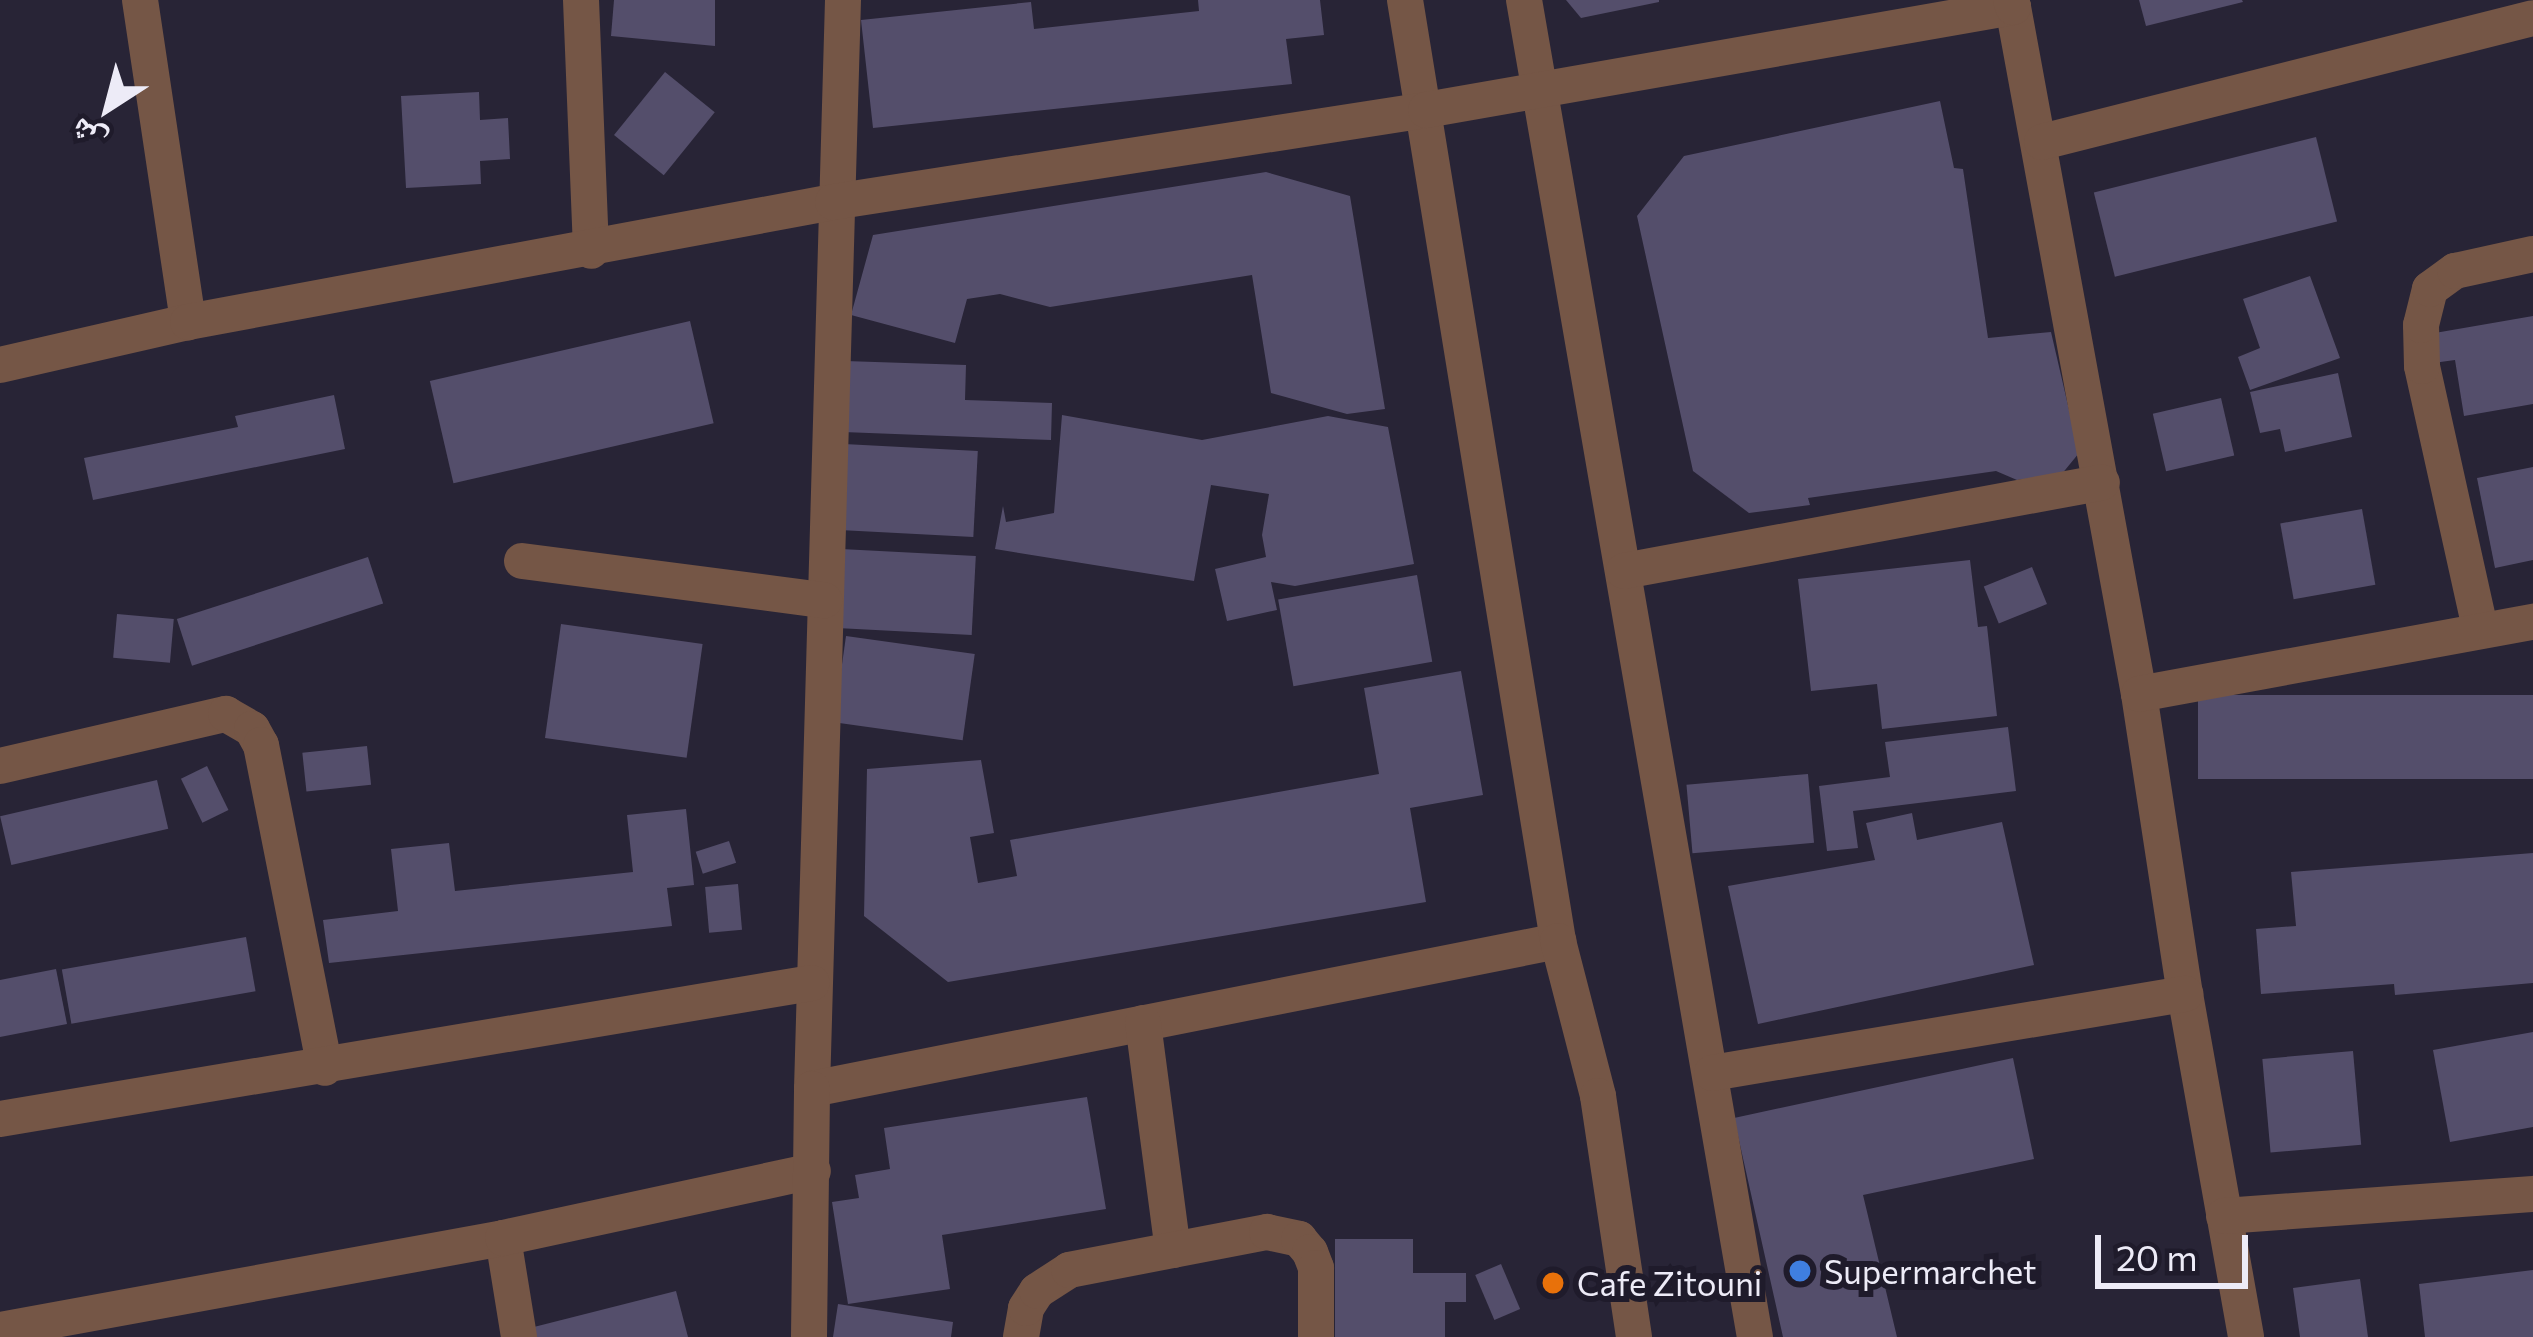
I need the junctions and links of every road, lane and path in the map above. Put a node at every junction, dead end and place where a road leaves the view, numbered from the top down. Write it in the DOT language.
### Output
graph roads {
  1 [pos="140,0"];
  2 [pos="580,0"];
  3 [pos="843,0"];
  4 [pos="1405,0"];
  5 [pos="1524,0"];
  6 [pos="2012,4"];
  7 [pos="2533,18"];
  8 [pos="1544,90"];
  9 [pos="1426,110"];
  10 [pos="2042,142"];
  11 [pos="833,202"];
  12 [pos="591,250"];
  13 [pos="2533,254"];
  14 [pos="188,322"];
  15 [pos="0,364"];
  16 [pos="2102,482"];
  17 [pos="522,561"];
  18 [pos="1624,571"];
  19 [pos="824,600"];
  20 [pos="2533,622"];
  21 [pos="2480,628"];
  22 [pos="2139,694"];
  23 [pos="0,766"];
  24 [pos="1558,941"];
  25 [pos="812,983"];
  26 [pos="2185,994"];
  27 [pos="1143,1023"];
  28 [pos="325,1068"];
  29 [pos="1712,1073"];
  30 [pos="812,1089"];
  31 [pos="0,1119"];
  32 [pos="813,1171"];
  33 [pos="2533,1194"];
  34 [pos="2224,1216"];
  35 [pos="503,1238"];
  36 [pos="1172,1250"];
  37 [pos="120,1323"];
  38 [pos="0,1330"];
  39 [pos="520,1337"];
  40 [pos="809,1337"];
  41 [pos="1022,1337"];
  42 [pos="1316,1337"];
  43 [pos="1634,1337"];
  44 [pos="1755,1337"];
  45 [pos="2246,1337"];
  1 -- 14 [label="street"];
  2 -- 12 [label="street"];
  3 -- 11 [label="street"];
  4 -- 9 [label="street"];
  5 -- 8 [label="street"];
  6 -- 8 [label="street"];
  6 -- 10 [label="street"];
  7 -- 10 [label="street"];
  8 -- 9 [label="street"];
  8 -- 18 [label="street"];
  9 -- 11 [label="street"];
  9 -- 24 [label="street"];
  10 -- 16 [label="street"];
  11 -- 12 [label="street"];
  11 -- 19 [label="street"];
  12 -- 14 [label="street"];
  13 -- 21 [label="street"];
  14 -- 15 [label="street"];
  16 -- 18 [label="street"];
  16 -- 22 [label="street"];
  17 -- 19 [label="street"];
  18 -- 29 [label="street"];
  19 -- 25 [label="street"];
  20 -- 21 [label="street"];
  21 -- 22 [label="street"];
  22 -- 26 [label="street"];
  23 -- 28 [label="street"];
  24 -- 27 [label="street"];
  24 -- 43 [label="street"];
  25 -- 28 [label="street"];
  25 -- 30 [label="street"];
  26 -- 29 [label="street"];
  26 -- 34 [label="street"];
  27 -- 30 [label="street"];
  27 -- 36 [label="street"];
  28 -- 31 [label="street"];
  29 -- 44 [label="street"];
  30 -- 32 [label="street"];
  32 -- 35 [label="street"];
  32 -- 40 [label="street"];
  33 -- 34 [label="street"];
  34 -- 45 [label="street"];
  35 -- 37 [label="street"];
  35 -- 39 [label="street"];
  36 -- 41 [label="street"];
  36 -- 42 [label="street"];
  37 -- 38 [label="street"];
}
